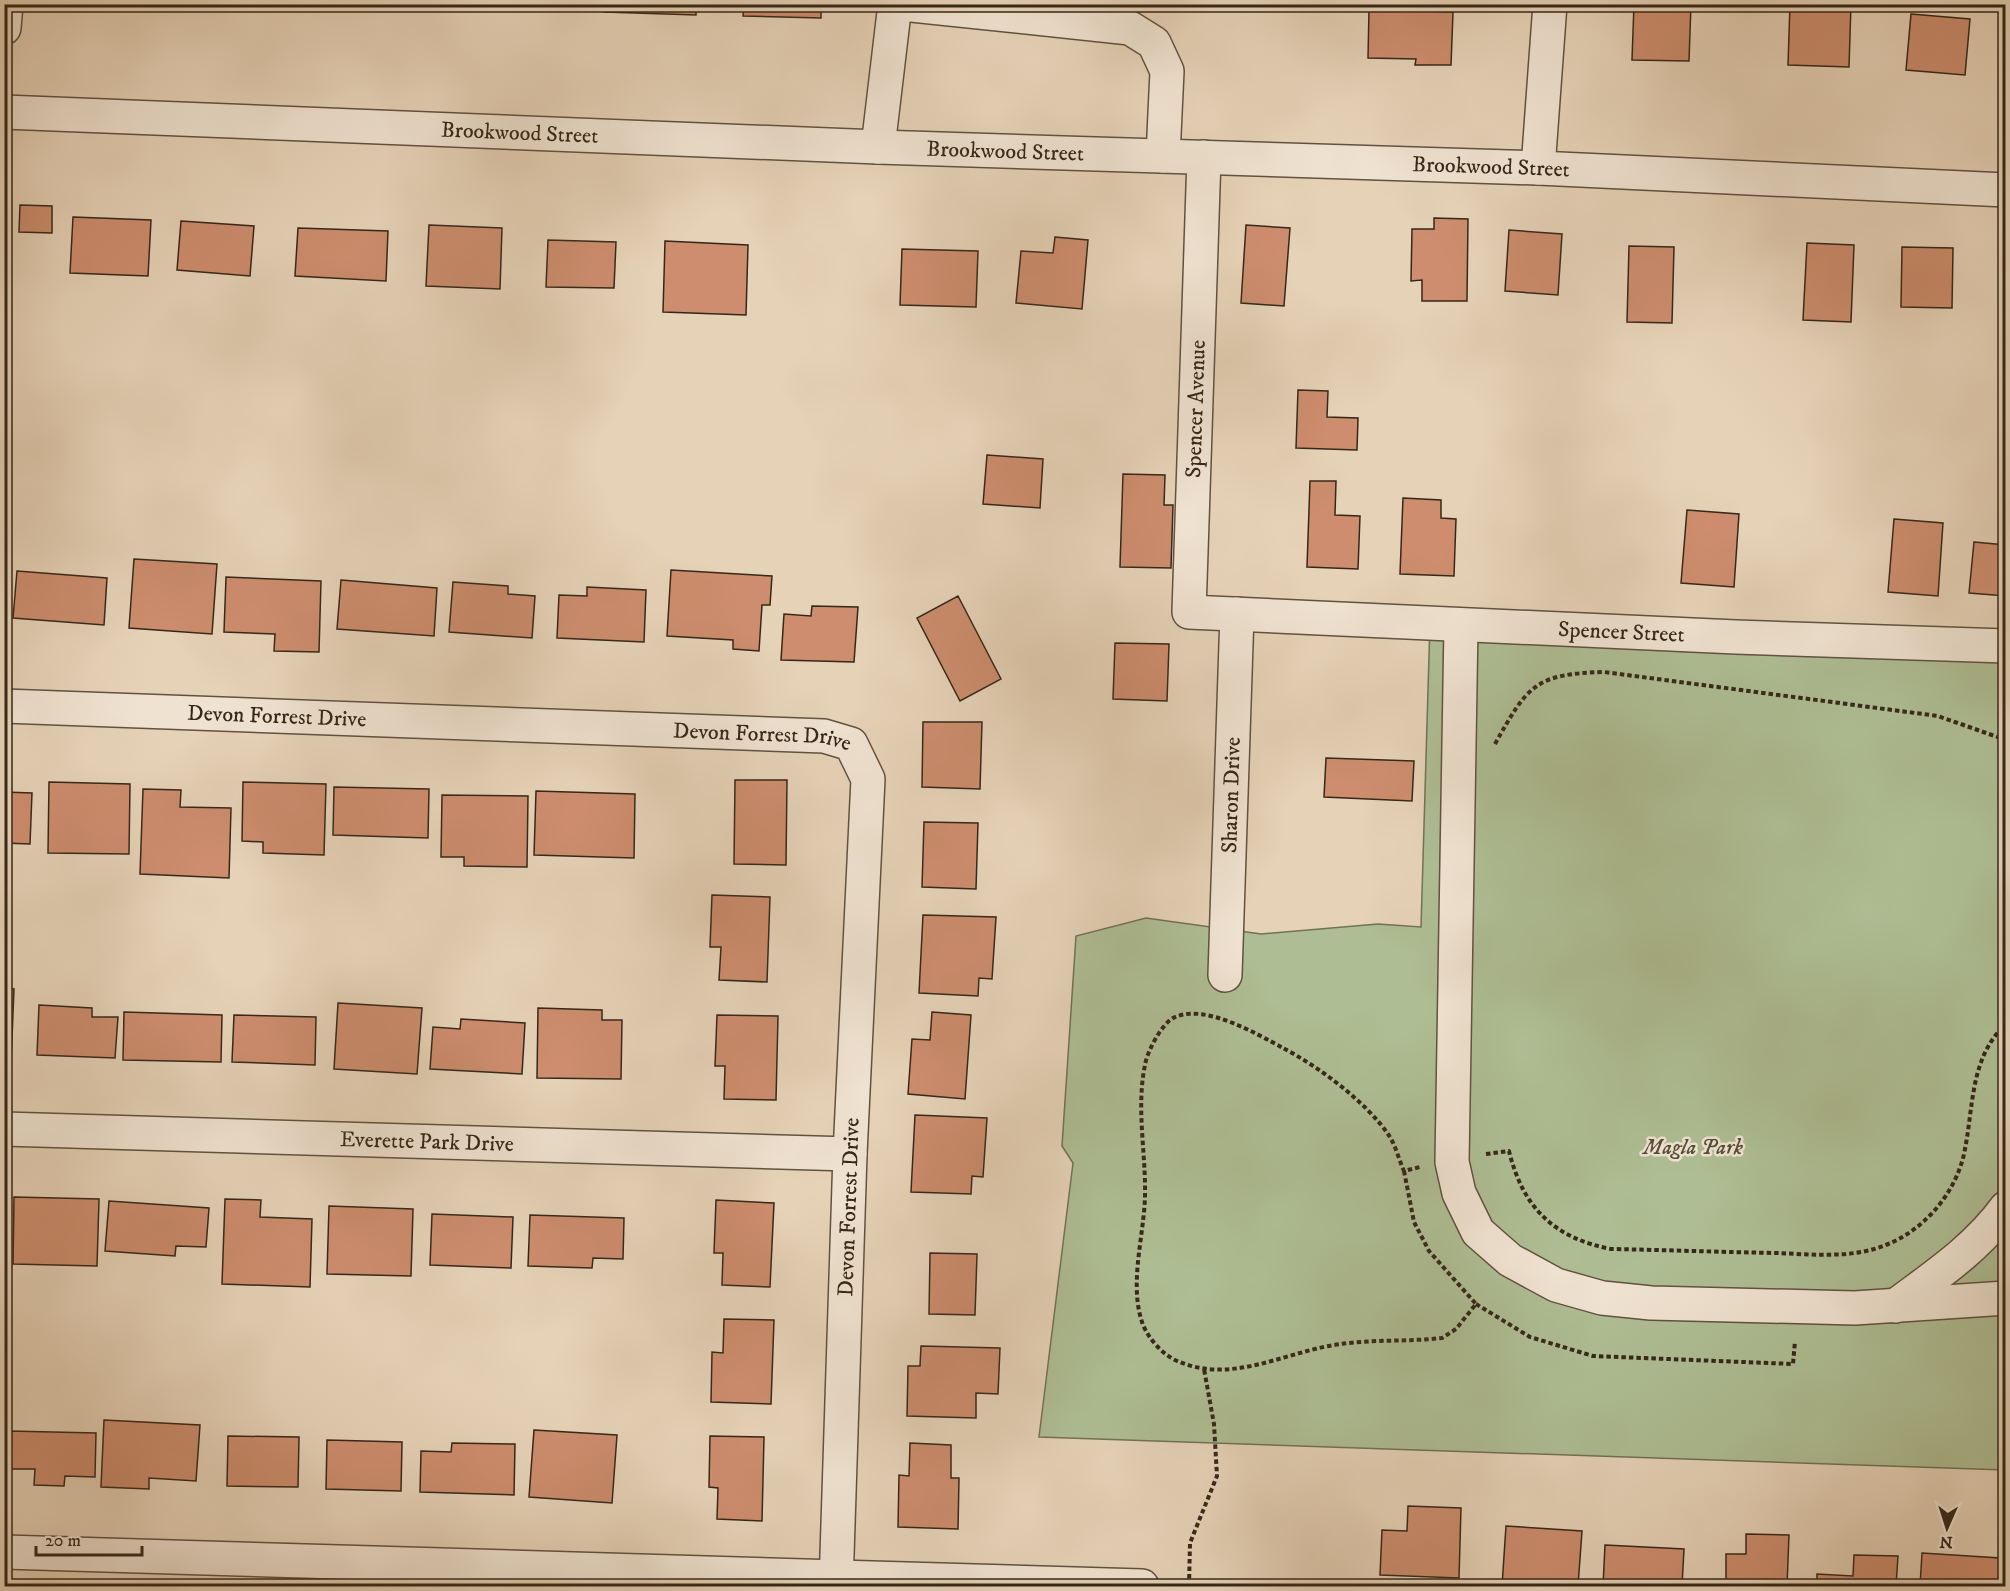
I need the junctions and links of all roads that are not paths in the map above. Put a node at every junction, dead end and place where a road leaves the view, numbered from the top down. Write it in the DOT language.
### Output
graph roads {
  1 [pos="6,4"];
  2 [pos="895,4"];
  3 [pos="902,4"];
  4 [pos="1550,4"];
  5 [pos="4,28"];
  6 [pos="4,112"];
  7 [pos="878,147"];
  8 [pos="1163,156"];
  9 [pos="1204,158"];
  10 [pos="1538,168"];
  11 [pos="2006,190"];
  12 [pos="1237,614"];
  13 [pos="1461,625"];
  14 [pos="2006,646"];
  15 [pos="4,706"];
  16 [pos="1225,975"];
  17 [pos="4,1129"];
  18 [pos="850,1154"];
  19 [pos="2006,1208"];
  20 [pos="2006,1298"];
  21 [pos="1894,1306"];
  22 [pos="4,1552"];
  23 [pos="836,1583"];
  24 [pos="1143,1587"];
  1 -- 5 [label="street"];
  2 -- 7 [label="street"];
  3 -- 8 [label="street"];
  4 -- 10 [label="street"];
  6 -- 7 [label="street, Brookwood Street"];
  7 -- 8 [label="street, Brookwood Street"];
  8 -- 9 [label="street, Brookwood Street"];
  9 -- 10 [label="street, Brookwood Street"];
  9 -- 12 [label="street, Spencer Avenue"];
  10 -- 11 [label="street, Brookwood Street"];
  12 -- 13 [label="street, Spencer Street"];
  12 -- 16 [label="street, Sharon Drive"];
  13 -- 14 [label="street, Spencer Street"];
  13 -- 21 [label="street"];
  15 -- 18 [label="street, Devon Forrest Drive"];
  17 -- 18 [label="street, Everette Park Drive"];
  18 -- 23 [label="street, Devon Forrest Drive"];
  19 -- 21 [label="street"];
  20 -- 21 [label="street"];
  22 -- 23 [label="street"];
  23 -- 24 [label="street"];
}
